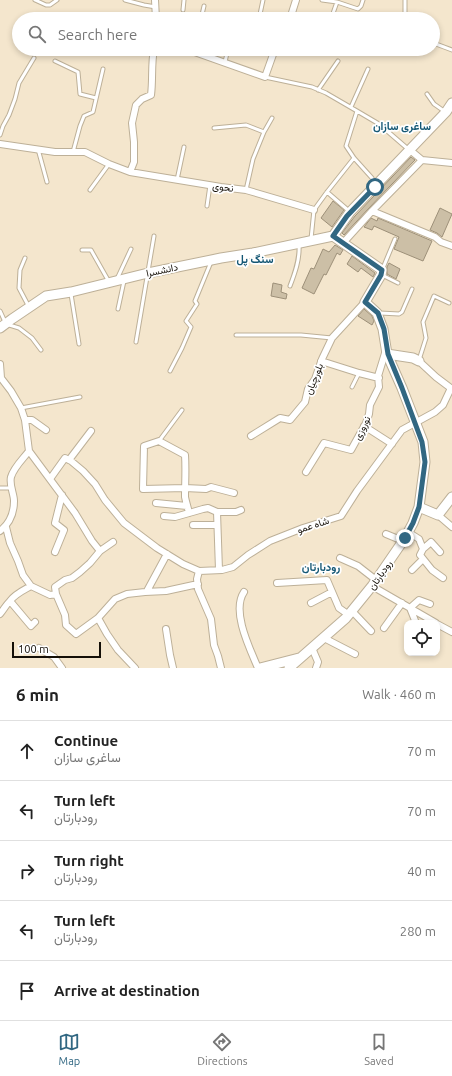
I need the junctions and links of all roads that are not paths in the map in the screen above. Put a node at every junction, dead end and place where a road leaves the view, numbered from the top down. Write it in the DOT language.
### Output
graph roads {
  1 [pos="35,0"];
  2 [pos="57,0"];
  3 [pos="125,0"];
  4 [pos="155,0"];
  5 [pos="184,0"];
  6 [pos="262,0"];
  7 [pos="296,0"];
  8 [pos="322,0"];
  9 [pos="363,0"];
  10 [pos="405,0"];
  11 [pos="337,2"];
  12 [pos="204,6"];
  13 [pos="156,7"];
  14 [pos="183,10"];
  15 [pos="156,12"];
  16 [pos="203,12"];
  17 [pos="260,12"];
  18 [pos="292,12"];
  19 [pos="333,12"];
  20 [pos="405,12"];
  21 [pos="440,46"];
  22 [pos="452,50"];
  23 [pos="152,56"];
  24 [pos="210,56"];
  25 [pos="226,56"];
  26 [pos="272,56"];
  27 [pos="34,58"];
  28 [pos="338,61"];
  29 [pos="55,62"];
  30 [pos="225,62"];
  31 [pos="103,69"];
  32 [pos="368,69"];
  33 [pos="265,76"];
  34 [pos="318,90"];
  35 [pos="427,94"];
  36 [pos="96,98"];
  37 [pos="452,103"];
  38 [pos="352,107"];
  39 [pos="357,111"];
  40 [pos="446,112"];
  41 [pos="272,118"];
  42 [pos="214,128"];
  43 [pos="264,132"];
  44 [pos="0,135"];
  45 [pos="0,144"];
  46 [pos="184,147"];
  47 [pos="38,149"];
  48 [pos="410,150"];
  49 [pos="73,152"];
  50 [pos="354,158"];
  51 [pos="422,160"];
  52 [pos="452,163"];
  53 [pos="109,164"];
  54 [pos="130,172"];
  55 [pos="372,178"];
  56 [pos="177,180"];
  57 [pos="47,182"];
  58 [pos="210,185"];
  59 [pos="90,190"];
  60 [pos="246,190"];
  61 [pos="327,192"];
  62 [pos="207,206"];
  63 [pos="314,210"];
  64 [pos="372,210"];
  65 [pos="350,212"];
  66 [pos="154,236"];
  67 [pos="333,236"];
  68 [pos="395,239"];
  69 [pos="311,240"];
  70 [pos="299,243"];
  71 [pos="344,243"];
  72 [pos="452,246"];
  73 [pos="131,249"];
  74 [pos="82,250"];
  75 [pos="25,258"];
  76 [pos="212,260"];
  77 [pos="381,272"];
  78 [pos="148,273"];
  79 [pos="117,281"];
  80 [pos="398,283"];
  81 [pos="290,286"];
  82 [pos="412,289"];
  83 [pos="71,292"];
  84 [pos="365,302"];
  85 [pos="449,303"];
  86 [pos="29,307"];
  87 [pos="118,309"];
  88 [pos="0,311"];
  89 [pos="378,313"];
  90 [pos="3,326"];
  91 [pos="236,335"];
  92 [pos="332,338"];
  93 [pos="136,342"];
  94 [pos="79,344"];
  95 [pos="41,350"];
  96 [pos="387,351"];
  97 [pos="321,361"];
  98 [pos="419,361"];
  99 [pos="0,364"];
  100 [pos="170,370"];
  101 [pos="359,373"];
  102 [pos="379,378"];
  103 [pos="352,387"];
  104 [pos="452,388"];
  105 [pos="80,397"];
  106 [pos="21,408"];
  107 [pos="182,410"];
  108 [pos="25,420"];
  109 [pos="416,423"];
  110 [pos="364,426"];
  111 [pos="46,430"];
  112 [pos="91,430"];
  113 [pos="251,436"];
  114 [pos="159,441"];
  115 [pos="392,444"];
  116 [pos="29,451"];
  117 [pos="69,460"];
  118 [pos="306,472"];
  119 [pos="50,479"];
  120 [pos="0,488"];
  121 [pos="12,488"];
  122 [pos="185,488"];
  123 [pos="234,493"];
  124 [pos="62,495"];
  125 [pos="452,498"];
  126 [pos="156,503"];
  127 [pos="187,506"];
  128 [pos="419,507"];
  129 [pos="241,510"];
  130 [pos="217,512"];
  131 [pos="189,513"];
  132 [pos="438,515"];
  133 [pos="164,516"];
  134 [pos="192,525"];
  135 [pos="218,525"];
  136 [pos="6,527"];
  137 [pos="452,527"];
  138 [pos="0,531"];
  139 [pos="408,532"];
  140 [pos="386,534"];
  141 [pos="403,540"];
  142 [pos="113,542"];
  143 [pos="423,549"];
  144 [pos="100,551"];
  145 [pos="55,552"];
  146 [pos="440,552"];
  147 [pos="167,554"];
  148 [pos="340,558"];
  149 [pos="423,559"];
  150 [pos="219,570"];
  151 [pos="412,570"];
  152 [pos="199,571"];
  153 [pos="443,578"];
  154 [pos="277,583"];
  155 [pos="374,583"];
  156 [pos="198,584"];
  157 [pos="31,586"];
  158 [pos="147,592"];
  159 [pos="244,592"];
  160 [pos="332,592"];
  161 [pos="56,594"];
  162 [pos="10,601"];
  163 [pos="311,603"];
  164 [pos="402,603"];
  165 [pos="430,604"];
  166 [pos="410,608"];
  167 [pos="350,613"];
  168 [pos="0,614"];
  169 [pos="98,618"];
  170 [pos="415,620"];
  171 [pos="429,620"];
  172 [pos="35,622"];
  173 [pos="440,626"];
  174 [pos="384,628"];
  175 [pos="166,629"];
  176 [pos="371,631"];
  177 [pos="452,632"];
  178 [pos="324,638"];
  179 [pos="39,648"];
  180 [pos="312,648"];
  181 [pos="355,654"];
  182 [pos="300,658"];
  183 [pos="277,666"];
  184 [pos="62,668"];
  185 [pos="135,668"];
  186 [pos="174,668"];
  187 [pos="221,668"];
  188 [pos="259,668"];
  189 [pos="289,668"];
  190 [pos="316,668"];
  1 -- 2 [label="lane"];
  3 -- 13 [label="lane"];
  4 -- 13 [label="street"];
  5 -- 14 [label="lane"];
  6 -- 17 [label="lane"];
  7 -- 18 [label="street"];
  8 -- 11 [label="lane"];
  9 -- 11 [label="lane"];
  10 -- 20 [label="lane"];
  11 -- 19 [label="lane"];
  12 -- 16 [label="lane"];
  13 -- 15 [label="street"];
  21 -- 22 [label="lane"];
  23 -- 54 [label="street"];
  24 -- 30 [label="street"];
  25 -- 30 [label="lane"];
  26 -- 33 [label="street"];
  27 -- 44 [label="lane"];
  28 -- 34 [label="lane"];
  29 -- 36 [label="lane"];
  30 -- 33 [label="street"];
  31 -- 36 [label="lane"];
  32 -- 38 [label="lane"];
  33 -- 34 [label="lane"];
  34 -- 38 [label="lane"];
  35 -- 40 [label="lane"];
  36 -- 49 [label="lane"];
  37 -- 40 [label="street"];
  38 -- 39 [label="lane"];
  39 -- 48 [label="lane"];
  39 -- 50 [label="lane"];
  40 -- 48 [label="street"];
  41 -- 43 [label="lane"];
  42 -- 43 [label="lane"];
  43 -- 60 [label="lane"];
  45 -- 47 [label="street, نحوی"];
  46 -- 56 [label="lane"];
  47 -- 49 [label="street, نحوی"];
  47 -- 57 [label="lane"];
  48 -- 51 [label="street"];
  48 -- 65 [label="street"];
  49 -- 53 [label="street, نحوی"];
  50 -- 55 [label="lane"];
  50 -- 61 [label="lane"];
  51 -- 52 [label="street"];
  51 -- 64 [label="street"];
  53 -- 54 [label="street, نحوی"];
  53 -- 59 [label="lane"];
  54 -- 56 [label="street, نحوی"];
  56 -- 58 [label="street, نحوی"];
  58 -- 60 [label="street, نحوی"];
  58 -- 62 [label="lane"];
  60 -- 63 [label="street, نحوی"];
  61 -- 63 [label="lane"];
  61 -- 65 [label="lane"];
  63 -- 69 [label="lane"];
  64 -- 71 [label="street"];
  64 -- 72 [label="street"];
  65 -- 67 [label="street"];
  66 -- 78 [label="lane"];
  67 -- 69 [label="street, دانشسرا"];
  67 -- 71 [label="street"];
  68 -- 77 [label="lane"];
  69 -- 70 [label="street, دانشسرا"];
  70 -- 76 [label="street, دانشسرا"];
  70 -- 81 [label="lane"];
  71 -- 77 [label="street"];
  73 -- 79 [label="lane"];
  74 -- 79 [label="lane"];
  75 -- 86 [label="lane"];
  76 -- 78 [label="street, دانشسرا"];
  76 -- 100 [label="lane"];
  77 -- 80 [label="lane"];
  77 -- 84 [label="street"];
  78 -- 79 [label="street, دانشسرا"];
  78 -- 93 [label="lane"];
  79 -- 83 [label="street, دانشسرا"];
  79 -- 87 [label="lane"];
  82 -- 89 [label="lane"];
  83 -- 86 [label="street, دانشسرا"];
  83 -- 94 [label="lane"];
  84 -- 89 [label="street"];
  84 -- 92 [label="street, بلورچیان"];
  85 -- 98 [label="lane"];
  86 -- 90 [label="street, دانشسرا"];
  88 -- 90 [label="lane"];
  89 -- 96 [label="street, رودبارتان"];
  90 -- 95 [label="lane"];
  91 -- 92 [label="lane"];
  92 -- 97 [label="street, بلورچیان"];
  96 -- 98 [label="street"];
  96 -- 102 [label="street, نوروزی"];
  96 -- 109 [label="street, رودبارتان"];
  97 -- 101 [label="street"];
  97 -- 113 [label="street, بلورچیان"];
  98 -- 104 [label="street"];
  99 -- 106 [label="street"];
  101 -- 102 [label="street"];
  101 -- 103 [label="lane"];
  102 -- 110 [label="street, نوروزی"];
  104 -- 109 [label="street, شاه عمو"];
  105 -- 106 [label="lane"];
  106 -- 108 [label="street"];
  107 -- 114 [label="lane"];
  108 -- 111 [label="street"];
  108 -- 116 [label="street"];
  109 -- 115 [label="street, شاه عمو"];
  109 -- 128 [label="street, رودبارتان"];
  110 -- 115 [label="street"];
  110 -- 118 [label="street, نوروزی"];
  112 -- 117 [label="street"];
  114 -- 122 [label="street"];
  114 -- 122 [label="street"];
  115 -- 150 [label="street, شاه عمو"];
  116 -- 119 [label="street"];
  116 -- 121 [label="street"];
  117 -- 119 [label="street"];
  117 -- 147 [label="street"];
  119 -- 124 [label="street"];
  120 -- 121 [label="lane"];
  121 -- 136 [label="street"];
  122 -- 123 [label="street"];
  122 -- 127 [label="street"];
  124 -- 144 [label="street"];
  124 -- 145 [label="street"];
  125 -- 132 [label="street"];
  126 -- 127 [label="street"];
  127 -- 131 [label="street"];
  128 -- 132 [label="street"];
  128 -- 139 [label="street, رودبارتان"];
  129 -- 130 [label="street"];
  130 -- 131 [label="street"];
  130 -- 135 [label="street"];
  131 -- 133 [label="street"];
  132 -- 137 [label="street"];
  134 -- 135 [label="street"];
  135 -- 150 [label="street"];
  136 -- 138 [label="street"];
  136 -- 157 [label="street"];
  139 -- 141 [label="street, رودبارتان"];
  139 -- 143 [label="street"];
  140 -- 141 [label="street"];
  141 -- 155 [label="street, رودبارتان"];
  142 -- 144 [label="street"];
  143 -- 146 [label="street"];
  143 -- 149 [label="street"];
  144 -- 161 [label="street"];
  147 -- 152 [label="street"];
  147 -- 158 [label="street"];
  148 -- 155 [label="street"];
  149 -- 151 [label="street"];
  149 -- 153 [label="street"];
  150 -- 152 [label="street, شاه عمو"];
  152 -- 156 [label="street"];
  154 -- 160 [label="street"];
  155 -- 164 [label="street"];
  155 -- 167 [label="street, رودبارتان"];
  156 -- 158 [label="street"];
  156 -- 187 [label="street"];
  157 -- 161 [label="street"];
  157 -- 162 [label="street"];
  158 -- 169 [label="street"];
  159 -- 188 [label="street"];
  160 -- 163 [label="street"];
  160 -- 167 [label="street"];
  161 -- 169 [label="street"];
  162 -- 168 [label="street"];
  162 -- 172 [label="street"];
  164 -- 166 [label="street"];
  164 -- 174 [label="street"];
  165 -- 166 [label="street"];
  166 -- 170 [label="street"];
  166 -- 171 [label="street"];
  167 -- 176 [label="street"];
  167 -- 178 [label="street, رودبارتان"];
  169 -- 185 [label="street"];
  173 -- 177 [label="street"];
  175 -- 186 [label="street"];
  178 -- 180 [label="street, رودبارتان"];
  178 -- 181 [label="street"];
  179 -- 184 [label="street"];
  180 -- 182 [label="street, رودبارتان"];
  180 -- 190 [label="street"];
  182 -- 183 [label="street"];
  182 -- 189 [label="street, رودبارتان"];
  183 -- 188 [label="street"];
}
